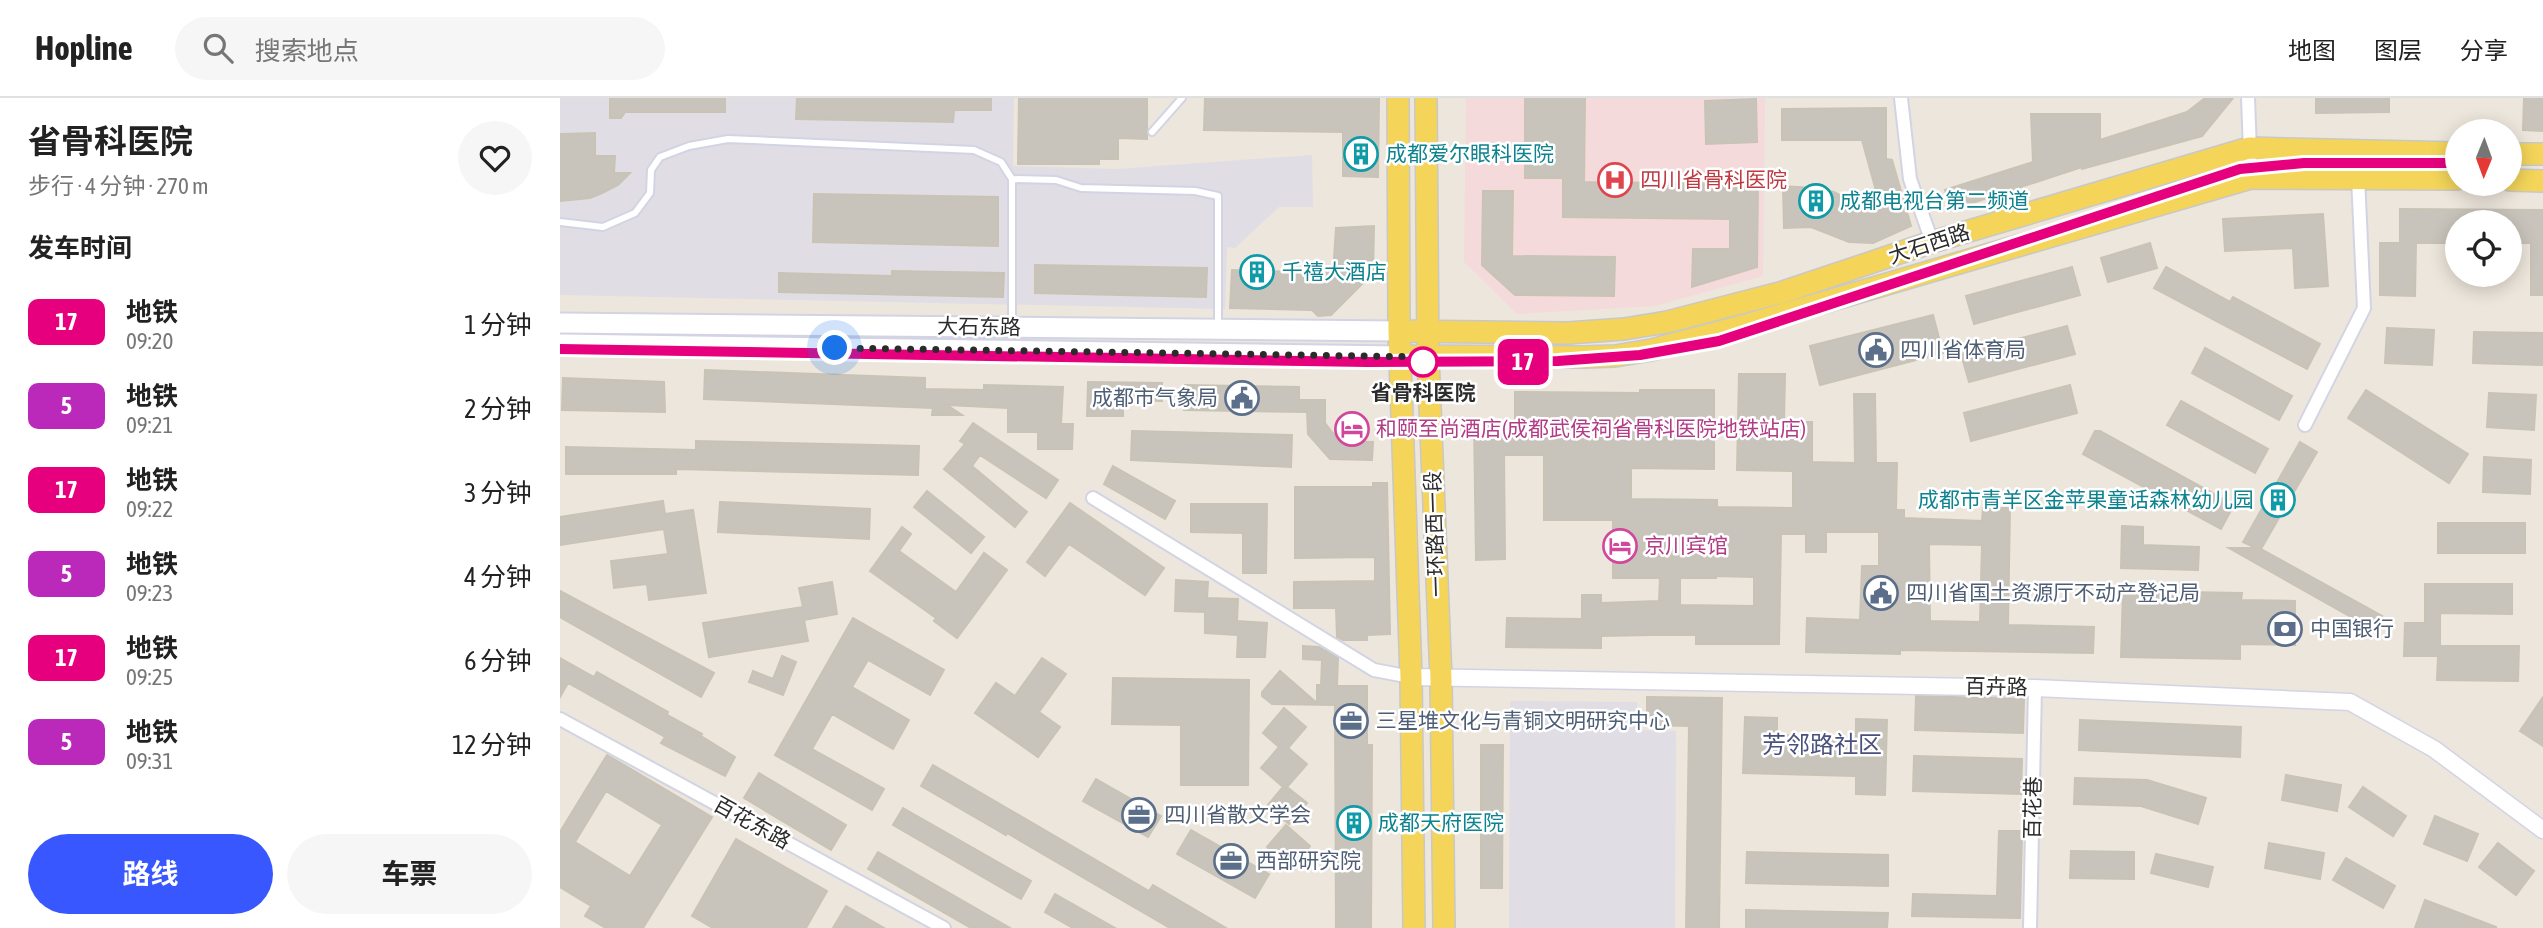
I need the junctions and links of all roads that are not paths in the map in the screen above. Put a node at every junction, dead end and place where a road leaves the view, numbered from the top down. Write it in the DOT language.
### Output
graph roads {
  1 [pos="1182,98"];
  2 [pos="1398,98"];
  3 [pos="1426,98"];
  4 [pos="1901,98"];
  5 [pos="2248,98"];
  6 [pos="1152,132"];
  7 [pos="2249,148"];
  8 [pos="2445,153"];
  9 [pos="2522,154"];
  10 [pos="2543,154"];
  11 [pos="2358,177"];
  12 [pos="2250,178"];
  13 [pos="1012,179"];
  14 [pos="2445,179"];
  15 [pos="2522,180"];
  16 [pos="2543,181"];
  17 [pos="560,222"];
  18 [pos="1932,242"];
  19 [pos="560,323"];
  20 [pos="1012,328"];
  21 [pos="1218,329"];
  22 [pos="1399,331"];
  23 [pos="1428,331"];
  24 [pos="560,344"];
  25 [pos="1400,356"];
  26 [pos="1428,357"];
  27 [pos="2305,425"];
  28 [pos="1093,498"];
  29 [pos="1411,677"];
  30 [pos="1441,679"];
  31 [pos="2035,688"];
  32 [pos="560,719"];
  33 [pos="2543,830"];
  34 [pos="943,928"];
  35 [pos="1414,928"];
  36 [pos="1444,928"];
  37 [pos="2030,928"];
  1 -- 6 [label="lane"];
  2 -- 22 [label="main road, 一环路西一段"];
  3 -- 23 [label="main road, 一环路西一段"];
  4 -- 18 [label="street"];
  5 -- 7 [label="street"];
  7 -- 8 [label="main road, 大石西路"];
  7 -- 12 [label="street"];
  7 -- 18 [label="main road, 大石西路"];
  9 -- 10 [label="main road"];
  11 -- 12 [label="main road, 大石西路"];
  11 -- 14 [label="main road, 大石西路"];
  11 -- 27 [label="street"];
  12 -- 26 [label="main road, 大石西路"];
  13 -- 17 [label="lane"];
  13 -- 20 [label="lane"];
  13 -- 21 [label="lane"];
  15 -- 16 [label="main road"];
  18 -- 23 [label="main road, 大石西路"];
  19 -- 20 [label="main road, 大石东路"];
  20 -- 21 [label="main road, 大石东路"];
  21 -- 22 [label="main road, 大石东路"];
  22 -- 23 [label="main road, 大石西路"];
  22 -- 25 [label="main road, 一环路西一段"];
  23 -- 26 [label="main road, 一环路西一段"];
  24 -- 25 [label="main road, 大石东路"];
  25 -- 26 [label="main road, 大石西路"];
  25 -- 29 [label="main road, 一环路西一段"];
  26 -- 30 [label="main road, 一环路西一段"];
  28 -- 29 [label="street"];
  29 -- 30 [label="street, 百卉路"];
  29 -- 35 [label="main road, 一环路西一段"];
  30 -- 31 [label="street, 百卉路"];
  30 -- 36 [label="main road, 一环路西一段"];
  31 -- 33 [label="street, 百卉路"];
  31 -- 37 [label="street, 百花巷"];
  32 -- 34 [label="street, 百花东路"];
}
